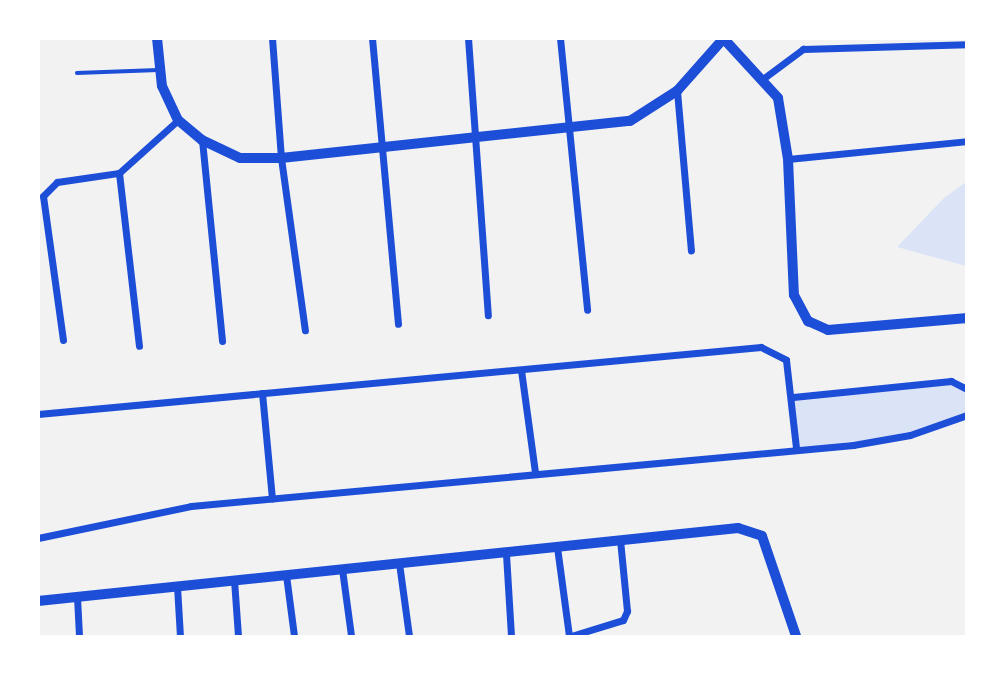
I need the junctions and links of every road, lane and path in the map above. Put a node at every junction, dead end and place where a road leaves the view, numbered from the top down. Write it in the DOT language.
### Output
graph roads {
  1 [pos="157,38"];
  2 [pos="272,38"];
  3 [pos="372,38"];
  4 [pos="468,38"];
  5 [pos="560,38"];
  6 [pos="724,39"];
  7 [pos="967,44"];
  8 [pos="158,70"];
  9 [pos="77,73"];
  10 [pos="764,78"];
  11 [pos="677,91"];
  12 [pos="178,120"];
  13 [pos="568,129"];
  14 [pos="477,139"];
  15 [pos="202,140"];
  16 [pos="967,141"];
  17 [pos="380,148"];
  18 [pos="281,158"];
  19 [pos="788,159"];
  20 [pos="119,173"];
  21 [pos="691,250"];
  22 [pos="587,310"];
  23 [pos="488,316"];
  24 [pos="967,318"];
  25 [pos="398,324"];
  26 [pos="305,330"];
  27 [pos="62,340"];
  28 [pos="222,341"];
  29 [pos="139,346"];
  30 [pos="521,370"];
  31 [pos="964,387"];
  32 [pos="262,393"];
  33 [pos="793,397"];
  34 [pos="38,414"];
  35 [pos="967,415"];
  36 [pos="796,448"];
  37 [pos="535,472"];
  38 [pos="272,499"];
  39 [pos="38,538"];
  40 [pos="620,539"];
  41 [pos="557,547"];
  42 [pos="506,554"];
  43 [pos="399,563"];
  44 [pos="342,569"];
  45 [pos="286,575"];
  46 [pos="234,580"];
  47 [pos="177,586"];
  48 [pos="77,597"];
  49 [pos="38,601"];
  50 [pos="79,636"];
  51 [pos="180,636"];
  52 [pos="238,636"];
  53 [pos="294,636"];
  54 [pos="351,636"];
  55 [pos="409,636"];
  56 [pos="511,636"];
  57 [pos="570,636"];
  58 [pos="796,636"];
  1 -- 8 [label="street"];
  2 -- 18 [label="street"];
  3 -- 17 [label="street"];
  4 -- 14 [label="street"];
  5 -- 13 [label="street"];
  6 -- 10 [label="street"];
  6 -- 11 [label="street"];
  7 -- 10 [label="street"];
  8 -- 9 [label="lane"];
  8 -- 12 [label="street"];
  10 -- 19 [label="street"];
  11 -- 13 [label="street"];
  11 -- 21 [label="street"];
  12 -- 15 [label="street"];
  12 -- 20 [label="street"];
  13 -- 14 [label="street"];
  13 -- 22 [label="street"];
  14 -- 17 [label="street"];
  14 -- 23 [label="street"];
  15 -- 18 [label="street"];
  15 -- 28 [label="street"];
  16 -- 19 [label="street"];
  17 -- 18 [label="street"];
  17 -- 25 [label="street"];
  18 -- 26 [label="street"];
  19 -- 24 [label="street"];
  20 -- 27 [label="street"];
  20 -- 29 [label="street"];
  30 -- 32 [label="street"];
  30 -- 33 [label="street"];
  30 -- 37 [label="street"];
  31 -- 33 [label="street"];
  32 -- 34 [label="street"];
  32 -- 38 [label="street"];
  33 -- 36 [label="street"];
  35 -- 36 [label="street"];
  36 -- 37 [label="street"];
  37 -- 38 [label="street"];
  38 -- 39 [label="street"];
  40 -- 41 [label="street"];
  40 -- 57 [label="street"];
  40 -- 58 [label="street"];
  41 -- 42 [label="street"];
  41 -- 57 [label="street"];
  42 -- 43 [label="street"];
  42 -- 56 [label="street"];
  43 -- 44 [label="street"];
  43 -- 55 [label="street"];
  44 -- 45 [label="street"];
  44 -- 54 [label="street"];
  45 -- 46 [label="street"];
  45 -- 53 [label="street"];
  46 -- 47 [label="street"];
  46 -- 52 [label="street"];
  47 -- 48 [label="street"];
  47 -- 51 [label="street"];
  48 -- 49 [label="street"];
  48 -- 50 [label="street"];
}
